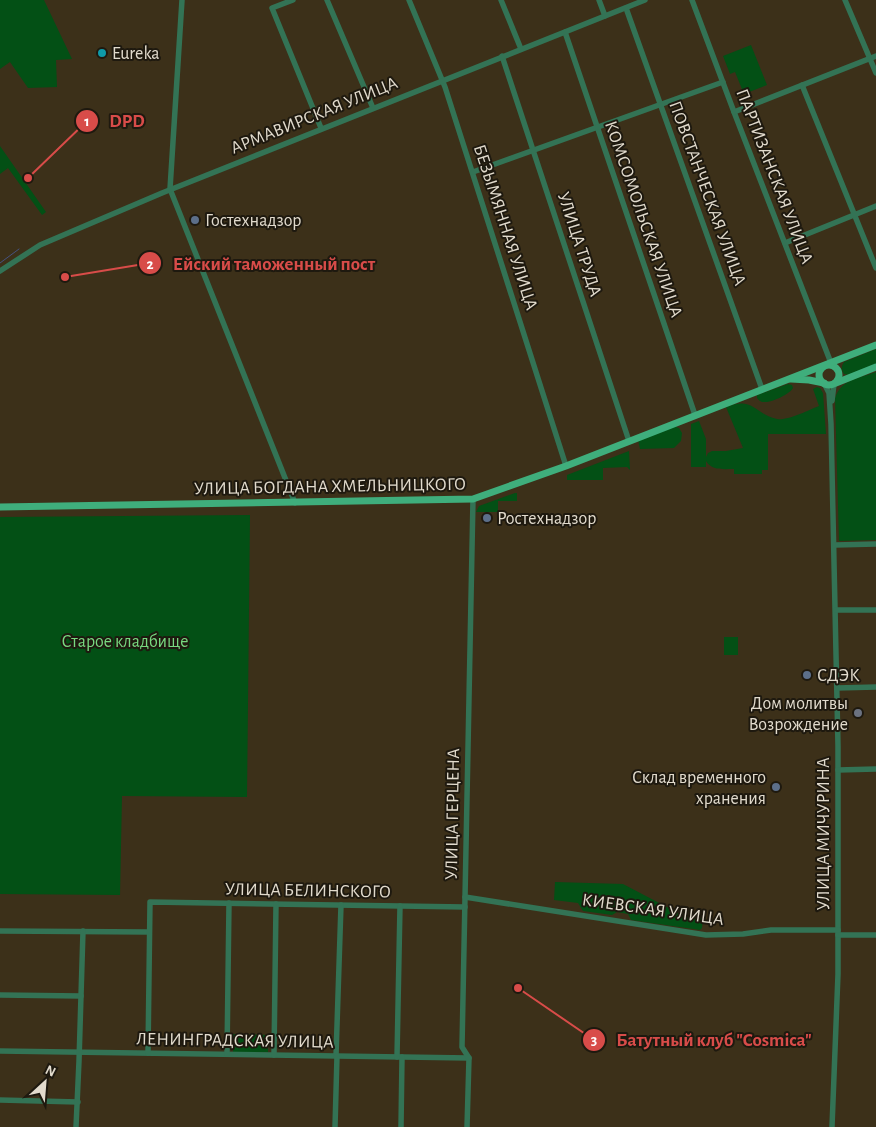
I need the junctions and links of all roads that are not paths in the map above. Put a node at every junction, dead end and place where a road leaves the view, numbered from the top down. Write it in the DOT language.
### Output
graph roads {
  1 [pos="182,0"];
  2 [pos="293,0"];
  3 [pos="327,0"];
  4 [pos="409,0"];
  5 [pos="501,0"];
  6 [pos="599,0"];
  7 [pos="645,0"];
  8 [pos="692,0"];
  9 [pos="845,0"];
  10 [pos="626,8"];
  11 [pos="605,16"];
  12 [pos="565,32"];
  13 [pos="522,49"];
  14 [pos="502,56"];
  15 [pos="873,57"];
  16 [pos="876,73"];
  17 [pos="442,80"];
  18 [pos="723,82"];
  19 [pos="802,86"];
  20 [pos="660,105"];
  21 [pos="373,108"];
  22 [pos="734,112"];
  23 [pos="597,127"];
  24 [pos="322,128"];
  25 [pos="534,150"];
  26 [pos="473,172"];
  27 [pos="170,189"];
  28 [pos="876,206"];
  29 [pos="854,215"];
  30 [pos="785,243"];
  31 [pos="876,268"];
  32 [pos="0,271"];
  33 [pos="876,346"];
  34 [pos="828,364"];
  35 [pos="876,367"];
  36 [pos="788,379"];
  37 [pos="824,383"];
  38 [pos="834,384"];
  39 [pos="762,389"];
  40 [pos="694,415"];
  41 [pos="831,421"];
  42 [pos="629,441"];
  43 [pos="566,466"];
  44 [pos="472,499"];
  45 [pos="295,503"];
  46 [pos="0,507"];
  47 [pos="876,544"];
  48 [pos="835,545"];
  49 [pos="836,610"];
  50 [pos="876,610"];
  51 [pos="876,687"];
  52 [pos="837,688"];
  53 [pos="876,769"];
  54 [pos="838,770"];
  55 [pos="465,897"];
  56 [pos="229,903"];
  57 [pos="276,904"];
  58 [pos="342,905"];
  59 [pos="400,906"];
  60 [pos="465,907"];
  61 [pos="0,931"];
  62 [pos="83,931"];
  63 [pos="149,932"];
  64 [pos="838,932"];
  65 [pos="876,935"];
  66 [pos="0,995"];
  67 [pos="81,996"];
  68 [pos="462,1047"];
  69 [pos="0,1051"];
  70 [pos="80,1052"];
  71 [pos="148,1053"];
  72 [pos="227,1054"];
  73 [pos="274,1055"];
  74 [pos="337,1056"];
  75 [pos="400,1057"];
  76 [pos="454,1058"];
  77 [pos="469,1058"];
  78 [pos="0,1100"];
  79 [pos="78,1102"];
  80 [pos="76,1127"];
  81 [pos="335,1127"];
  82 [pos="401,1127"];
  83 [pos="467,1127"];
  84 [pos="832,1127"];
  1 -- 27 [label="street"];
  2 -- 24 [label="street"];
  3 -- 21 [label="street"];
  4 -- 17 [label="street, БЕЗЫМЯННАЯ УЛИЦА"];
  5 -- 13 [label="street"];
  6 -- 11 [label="street"];
  7 -- 10 [label="street, АРМАВИРСКАЯ УЛИЦА"];
  8 -- 18 [label="street, ПАРТИЗАНСКАЯ УЛИЦА"];
  9 -- 15 [label="street"];
  10 -- 11 [label="street, АРМАВИРСКАЯ УЛИЦА"];
  10 -- 20 [label="street, ПОВСТАНЧЕСКАЯ УЛИЦА"];
  11 -- 12 [label="street, АРМАВИРСКАЯ УЛИЦА"];
  12 -- 13 [label="street, АРМАВИРСКАЯ УЛИЦА"];
  12 -- 23 [label="street, КОМСОМОЛЬСКАЯ УЛИЦА"];
  13 -- 14 [label="street, АРМАВИРСКАЯ УЛИЦА"];
  14 -- 17 [label="street, АРМАВИРСКАЯ УЛИЦА"];
  14 -- 25 [label="street, УЛИЦА ТРУДА"];
  15 -- 16 [label="street"];
  15 -- 19 [label="street"];
  17 -- 21 [label="street, АРМАВИРСКАЯ УЛИЦА"];
  17 -- 26 [label="street, БЕЗЫМЯННАЯ УЛИЦА"];
  18 -- 20 [label="street"];
  18 -- 22 [label="street, ПАРТИЗАНСКАЯ УЛИЦА"];
  19 -- 22 [label="street"];
  19 -- 29 [label="street"];
  20 -- 23 [label="street"];
  20 -- 39 [label="street, ПОВСТАНЧЕСКАЯ УЛИЦА"];
  21 -- 24 [label="street, АРМАВИРСКАЯ УЛИЦА"];
  22 -- 30 [label="street, ПАРТИЗАНСКАЯ УЛИЦА"];
  23 -- 25 [label="street"];
  23 -- 40 [label="street, КОМСОМОЛЬСКАЯ УЛИЦА"];
  24 -- 27 [label="street, АРМАВИРСКАЯ УЛИЦА"];
  25 -- 26 [label="street"];
  25 -- 42 [label="street, УЛИЦА ТРУДА"];
  26 -- 43 [label="street, БЕЗЫМЯННАЯ УЛИЦА"];
  27 -- 32 [label="street, АРМАВИРСКАЯ УЛИЦА"];
  27 -- 45 [label="street"];
  28 -- 29 [label="street"];
  29 -- 30 [label="street"];
  29 -- 31 [label="street"];
  30 -- 34 [label="street, ПАРТИЗАНСКАЯ УЛИЦА"];
  33 -- 34 [label="main road, УЛИЦА БОГДАНА ХМЕЛЬНИЦКОГО"];
  34 -- 36 [label="main road, УЛИЦА БОГДАНА ХМЕЛЬНИЦКОГО"];
  34 -- 37 [label="main road"];
  34 -- 38 [label="main road"];
  35 -- 38 [label="main road"];
  36 -- 37 [label="main road, УЛИЦА БОГДАНА ХМЕЛЬНИЦКОГО"];
  36 -- 39 [label="main road, УЛИЦА БОГДАНА ХМЕЛЬНИЦКОГО"];
  37 -- 38 [label="main road"];
  37 -- 41 [label="street, УЛИЦА МИЧУРИНА"];
  38 -- 41 [label="street, УЛИЦА МИЧУРИНА"];
  39 -- 40 [label="main road, УЛИЦА БОГДАНА ХМЕЛЬНИЦКОГО"];
  40 -- 42 [label="main road, УЛИЦА БОГДАНА ХМЕЛЬНИЦКОГО"];
  41 -- 48 [label="street, УЛИЦА МИЧУРИНА"];
  42 -- 43 [label="main road, УЛИЦА БОГДАНА ХМЕЛЬНИЦКОГО"];
  43 -- 44 [label="main road, УЛИЦА БОГДАНА ХМЕЛЬНИЦКОГО"];
  44 -- 45 [label="main road, УЛИЦА БОГДАНА ХМЕЛЬНИЦКОГО"];
  44 -- 55 [label="street, УЛИЦА ГЕРЦЕНА"];
  45 -- 46 [label="main road, УЛИЦА БОГДАНА ХМЕЛЬНИЦКОГО"];
  47 -- 48 [label="street"];
  48 -- 49 [label="street, УЛИЦА МИЧУРИНА"];
  49 -- 50 [label="street"];
  49 -- 52 [label="street, УЛИЦА МИЧУРИНА"];
  51 -- 52 [label="street"];
  52 -- 54 [label="street, УЛИЦА МИЧУРИНА"];
  53 -- 54 [label="street"];
  54 -- 64 [label="street, УЛИЦА МИЧУРИНА"];
  55 -- 60 [label="street, УЛИЦА ГЕРЦЕНА"];
  55 -- 64 [label="street, КИЕВСКАЯ УЛИЦА"];
  56 -- 57 [label="street, УЛИЦА БЕЛИНСКОГО"];
  56 -- 63 [label="street, УЛИЦА БЕЛИНСКОГО"];
  56 -- 72 [label="street"];
  57 -- 58 [label="street, УЛИЦА БЕЛИНСКОГО"];
  57 -- 73 [label="street"];
  58 -- 59 [label="street, УЛИЦА БЕЛИНСКОГО"];
  58 -- 74 [label="street"];
  59 -- 60 [label="street, УЛИЦА БЕЛИНСКОГО"];
  59 -- 75 [label="street"];
  60 -- 68 [label="street, УЛИЦА ГЕРЦЕНА"];
  61 -- 62 [label="street"];
  62 -- 63 [label="street"];
  62 -- 67 [label="street"];
  63 -- 71 [label="street"];
  64 -- 65 [label="street, КИЕВСКАЯ УЛИЦА"];
  64 -- 84 [label="street, УЛИЦА МИЧУРИНА"];
  66 -- 67 [label="street"];
  67 -- 70 [label="street"];
  68 -- 76 [label="street"];
  68 -- 77 [label="street"];
  69 -- 70 [label="street, ЛЕНИНГРАДСКАЯ УЛИЦА"];
  70 -- 71 [label="street, ЛЕНИНГРАДСКАЯ УЛИЦА"];
  70 -- 79 [label="street"];
  71 -- 72 [label="street, ЛЕНИНГРАДСКАЯ УЛИЦА"];
  72 -- 73 [label="street, ЛЕНИНГРАДСКАЯ УЛИЦА"];
  73 -- 74 [label="street, ЛЕНИНГРАДСКАЯ УЛИЦА"];
  74 -- 75 [label="street, ЛЕНИНГРАДСКАЯ УЛИЦА"];
  74 -- 81 [label="street"];
  75 -- 76 [label="street, ЛЕНИНГРАДСКАЯ УЛИЦА"];
  75 -- 82 [label="street"];
  76 -- 77 [label="street, ЛЕНИНГРАДСКАЯ УЛИЦА"];
  77 -- 83 [label="street"];
  78 -- 79 [label="street"];
  79 -- 80 [label="street"];
}
